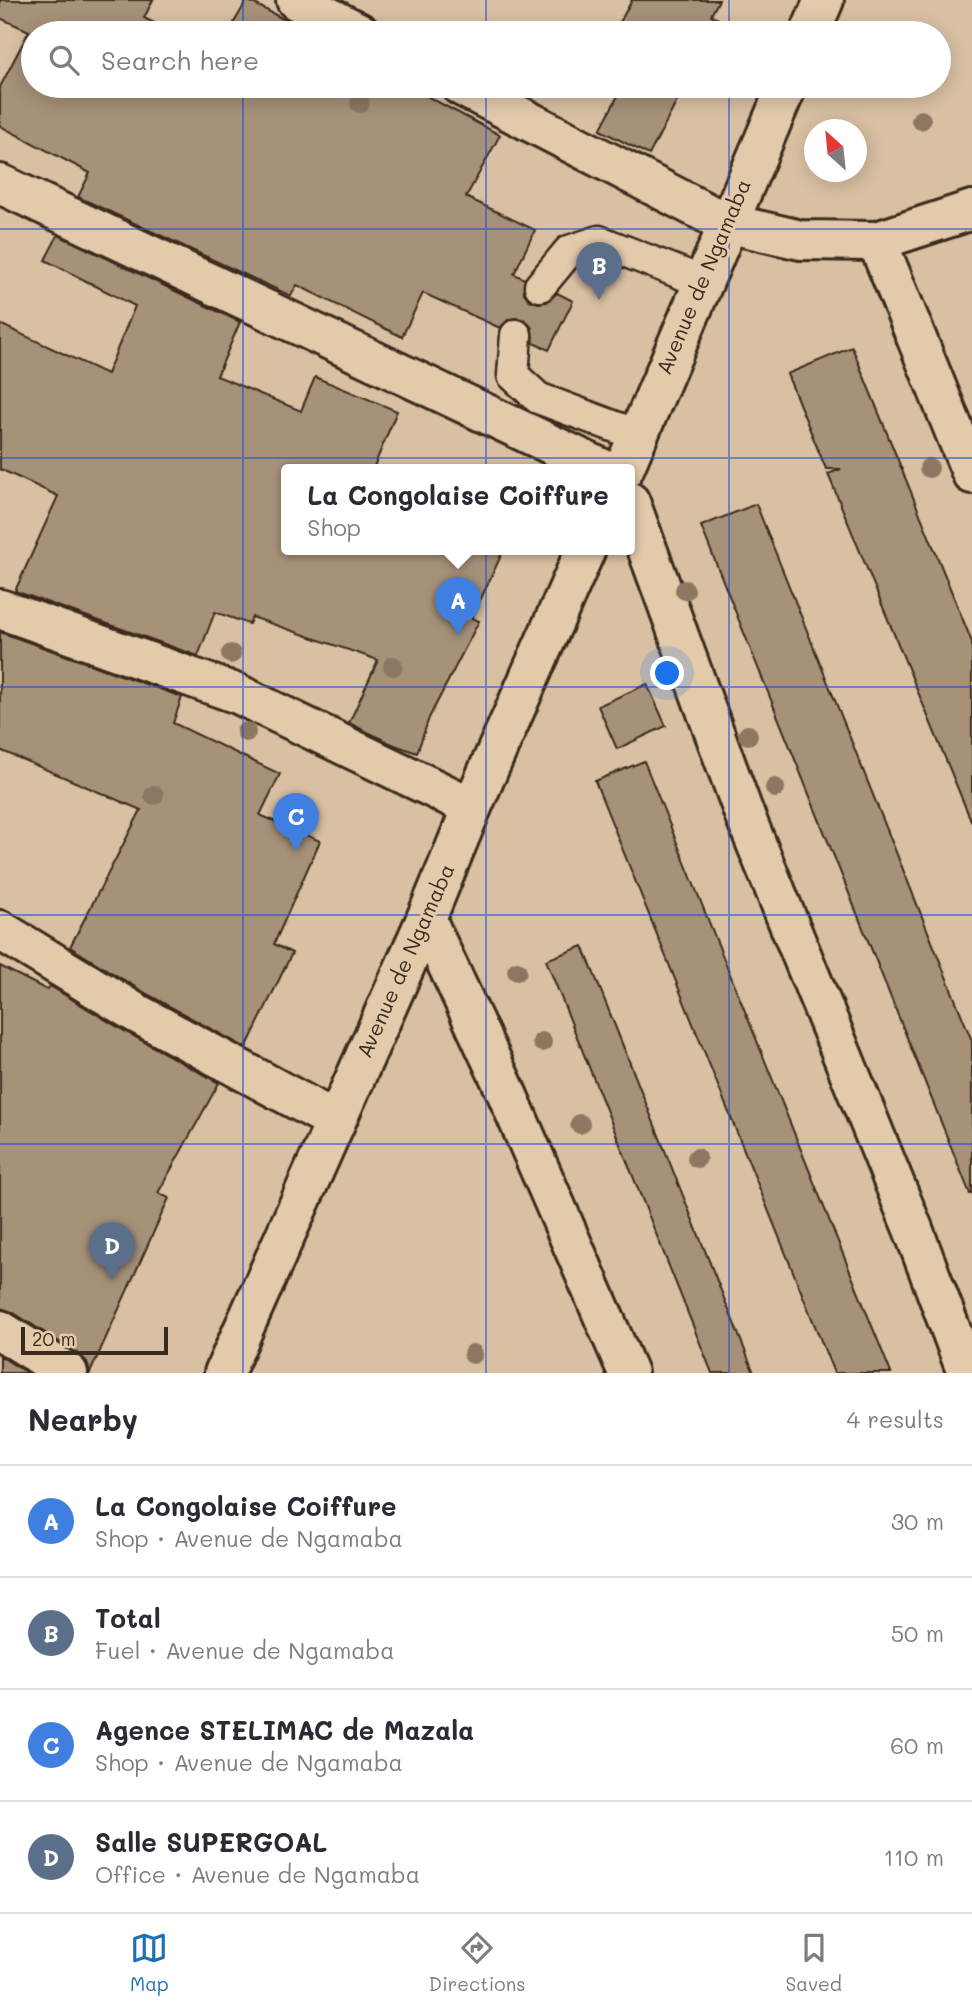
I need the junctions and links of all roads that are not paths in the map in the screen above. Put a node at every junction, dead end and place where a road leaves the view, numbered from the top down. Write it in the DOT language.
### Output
graph roads {
  1 [pos="296,0"];
  2 [pos="824,0"];
  3 [pos="337,21"];
  4 [pos="815,21"];
  5 [pos="484,98"];
  6 [pos="782,98"];
  7 [pos="0,184"];
  8 [pos="972,211"];
  9 [pos="726,223"];
  10 [pos="877,241"];
  11 [pos="703,282"];
  12 [pos="540,286"];
  13 [pos="516,335"];
  14 [pos="962,420"];
  15 [pos="630,452"];
  16 [pos="592,464"];
  17 [pos="972,474"];
  18 [pos="635,518"];
  19 [pos="583,555"];
  20 [pos="0,609"];
  21 [pos="472,807"];
  22 [pos="426,919"];
  23 [pos="0,930"];
  24 [pos="336,1121"];
  25 [pos="0,1330"];
  26 [pos="68,1373"];
  27 [pos="224,1373"];
  28 [pos="628,1373"];
  29 [pos="967,1373"];
  1 -- 3 [label="street"];
  2 -- 4 [label="street"];
  5 -- 9 [label="street"];
  6 -- 9 [label="street, Avenue de Ngamaba"];
  7 -- 16 [label="street"];
  8 -- 10 [label="street"];
  9 -- 10 [label="street"];
  9 -- 11 [label="street, Avenue de Ngamaba"];
  10 -- 14 [label="street"];
  11 -- 12 [label="lane"];
  11 -- 15 [label="street, Avenue de Ngamaba"];
  13 -- 15 [label="lane"];
  14 -- 17 [label="street"];
  18 -- 29 [label="street"];
  19 -- 21 [label="street, Avenue de Ngamaba"];
  20 -- 21 [label="street"];
  21 -- 22 [label="street, Avenue de Ngamaba"];
  22 -- 24 [label="street, Avenue de Ngamaba"];
  22 -- 28 [label="street"];
  23 -- 24 [label="street"];
  24 -- 27 [label="street, Avenue de Ngamaba"];
  25 -- 26 [label="street"];
}
